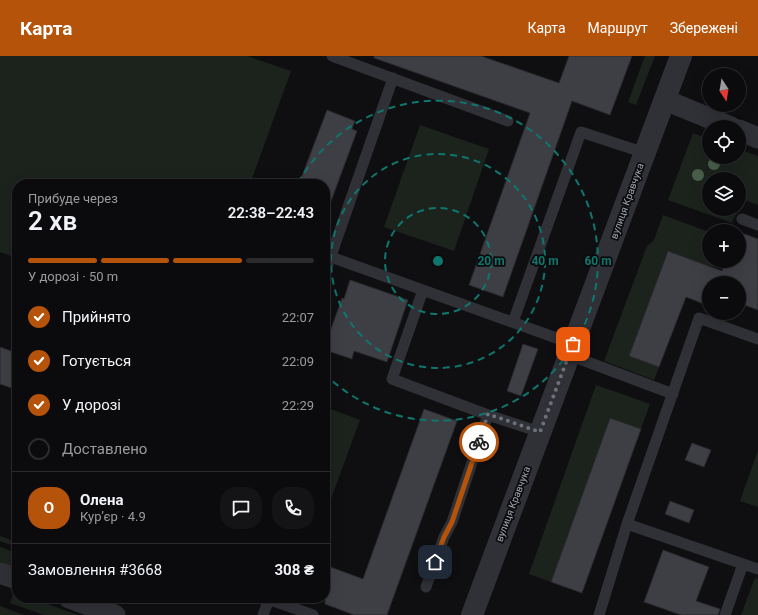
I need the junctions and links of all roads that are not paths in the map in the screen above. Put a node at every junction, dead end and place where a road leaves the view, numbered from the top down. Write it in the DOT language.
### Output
graph roads {
  1 [pos="332,56"];
  2 [pos="681,56"];
  3 [pos="393,78"];
  4 [pos="665,100"];
  5 [pos="508,120"];
  6 [pos="714,120"];
  7 [pos="746,133"];
  8 [pos="758,138"];
  9 [pos="644,152"];
  10 [pos="742,219"];
  11 [pos="758,225"];
  12 [pos="331,257"];
  13 [pos="423,290"];
  14 [pos="513,322"];
  15 [pos="758,339"];
  16 [pos="571,350"];
  17 [pos="673,394"];
  18 [pos="488,414"];
  19 [pos="540,432"];
  20 [pos="627,524"];
  21 [pos="743,564"];
  22 [pos="758,569"];
  23 [pos="0,573"];
  24 [pos="12,577"];
  25 [pos="426,587"];
  26 [pos="86,603"];
  27 [pos="266,603"];
  28 [pos="278,603"];
  29 [pos="115,615"];
  30 [pos="263,615"];
  31 [pos="313,615"];
  32 [pos="472,615"];
  33 [pos="599,615"];
  34 [pos="725,615"];
  1 -- 3 [label="lane"];
  2 -- 4 [label="street, вулиця Кравчука"];
  3 -- 5 [label="lane"];
  3 -- 12 [label="lane"];
  4 -- 6 [label="street"];
  4 -- 9 [label="street, вулиця Кравчука"];
  7 -- 8 [label="street"];
  9 -- 14 [label="lane"];
  9 -- 16 [label="street, вулиця Кравчука"];
  10 -- 11 [label="lane"];
  12 -- 13 [label="lane"];
  13 -- 14 [label="lane"];
  13 -- 18 [label="lane"];
  14 -- 16 [label="lane"];
  15 -- 17 [label="lane"];
  16 -- 17 [label="lane"];
  16 -- 19 [label="street, вулиця Кравчука"];
  17 -- 20 [label="lane"];
  18 -- 19 [label="lane"];
  18 -- 25 [label="lane"];
  19 -- 32 [label="street, вулиця Кравчука"];
  20 -- 21 [label="lane"];
  20 -- 33 [label="lane"];
  21 -- 22 [label="lane"];
  21 -- 34 [label="lane"];
  23 -- 24 [label="street"];
  26 -- 29 [label="street"];
  27 -- 30 [label="lane"];
  28 -- 31 [label="lane"];
}
